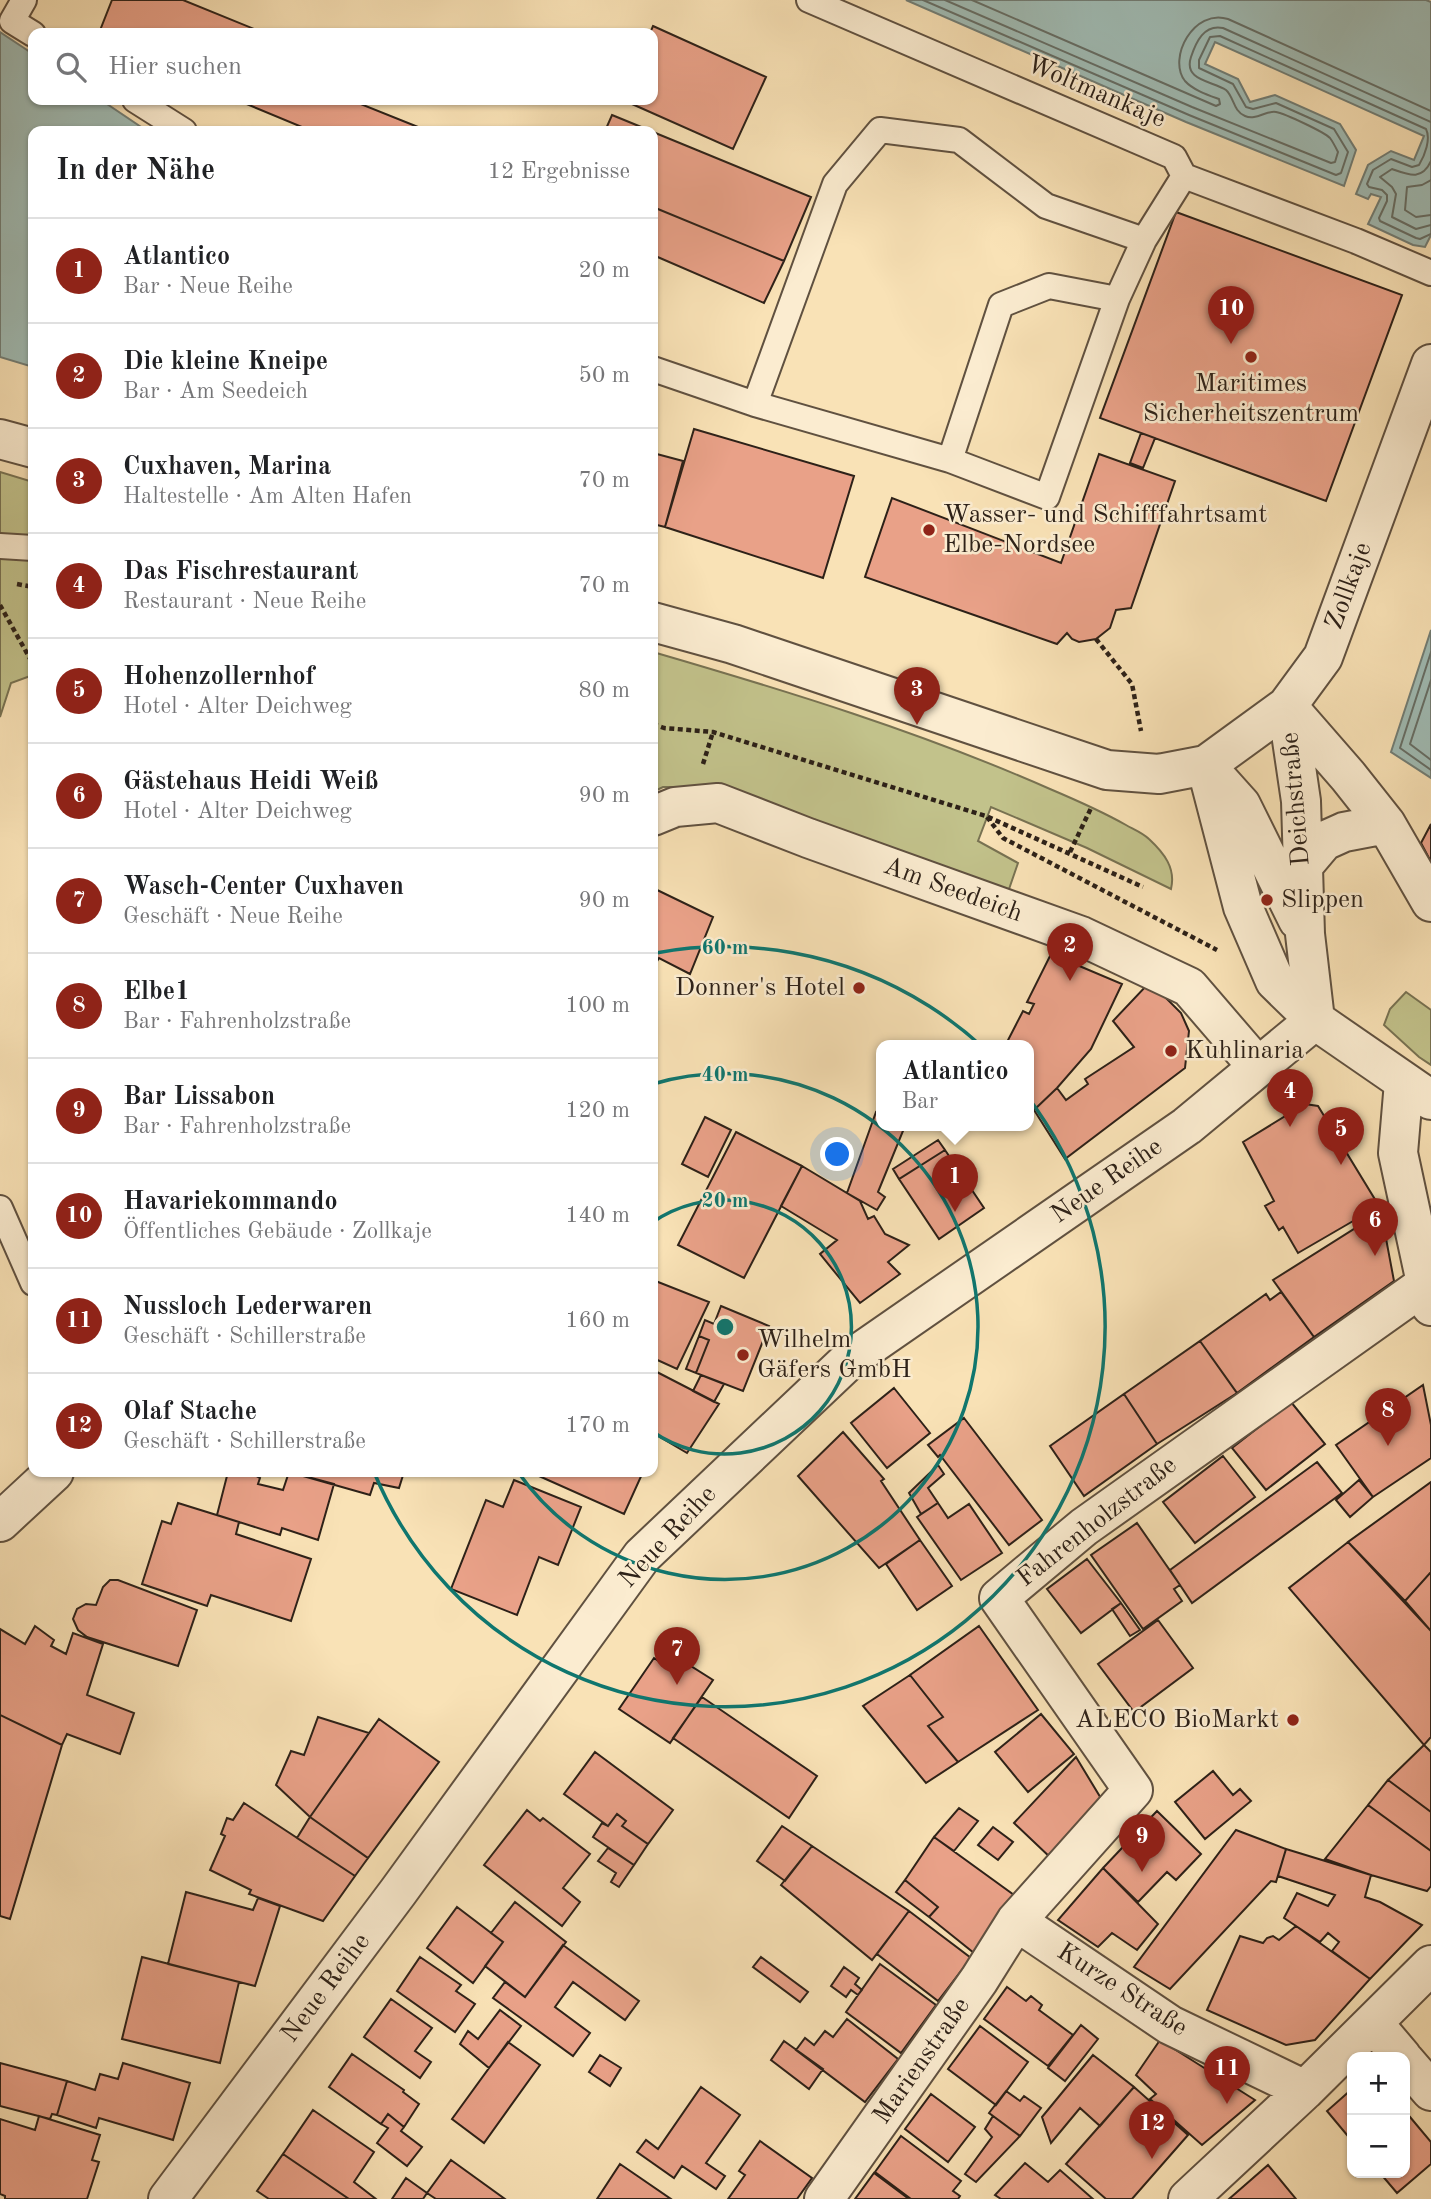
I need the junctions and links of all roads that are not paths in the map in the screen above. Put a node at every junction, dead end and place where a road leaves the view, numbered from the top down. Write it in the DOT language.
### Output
graph roads {
  1 [pos="809,0"];
  2 [pos="18,10"];
  3 [pos="29,28"];
  4 [pos="143,105"];
  5 [pos="176,126"];
  6 [pos="1184,176"];
  7 [pos="1144,240"];
  8 [pos="1431,273"];
  9 [pos="1117,299"];
  10 [pos="1431,364"];
  11 [pos="658,371"];
  12 [pos="755,404"];
  13 [pos="0,439"];
  14 [pos="28,447"];
  15 [pos="950,460"];
  16 [pos="0,545"];
  17 [pos="28,548"];
  18 [pos="658,623"];
  19 [pos="1287,706"];
  20 [pos="1206,765"];
  21 [pos="658,814"];
  22 [pos="1386,824"];
  23 [pos="1302,867"];
  24 [pos="1431,902"];
  25 [pos="1305,934"];
  26 [pos="1315,1020"];
  27 [pos="1257,1066"];
  28 [pos="1417,1091"];
  29 [pos="0,1208"];
  30 [pos="28,1272"];
  31 [pos="1428,1295"];
  32 [pos="49,1477"];
  33 [pos="0,1522"];
  34 [pos="1016,1920"];
  35 [pos="1431,1965"];
  36 [pos="1374,2024"];
  37 [pos="1397,2052"];
  38 [pos="1410,2067"];
  39 [pos="1306,2090"];
  40 [pos="1431,2091"];
  41 [pos="168,2199"];
  42 [pos="824,2199"];
  43 [pos="1188,2199"];
  1 -- 6 [label="lane, Woltmankaje"];
  2 -- 3 [label="lane"];
  4 -- 5 [label="lane"];
  6 -- 7 [label="lane"];
  6 -- 8 [label="lane, Woltmankaje"];
  7 -- 9 [label="lane"];
  7 -- 12 [label="lane"];
  9 -- 15 [label="lane"];
  9 -- 15 [label="lane"];
  10 -- 19 [label="street, Zollkaje"];
  11 -- 12 [label="lane"];
  12 -- 15 [label="lane"];
  13 -- 14 [label="street"];
  16 -- 17 [label="lane"];
  18 -- 20 [label="street"];
  19 -- 20 [label="street, Zollkaje"];
  19 -- 22 [label="street"];
  19 -- 23 [label="street, Deichstraße"];
  20 -- 25 [label="street, Deichstraße"];
  20 -- 26 [label="street"];
  21 -- 27 [label="street, Am Seedeich"];
  22 -- 23 [label="street"];
  22 -- 24 [label="street"];
  23 -- 25 [label="street, Deichstraße"];
  25 -- 26 [label="street, Deichstraße"];
  26 -- 27 [label="street, Neue Reihe"];
  26 -- 28 [label="street"];
  27 -- 41 [label="street, Neue Reihe"];
  28 -- 31 [label="street"];
  29 -- 30 [label="lane"];
  31 -- 34 [label="street, Fahrenholzstraße"];
  32 -- 33 [label="street"];
  34 -- 39 [label="street, Kurze Straße"];
  34 -- 42 [label="street, Marienstraße"];
  35 -- 36 [label="street"];
  36 -- 37 [label="street"];
  36 -- 39 [label="street"];
  38 -- 40 [label="street"];
  39 -- 43 [label="street"];
}
